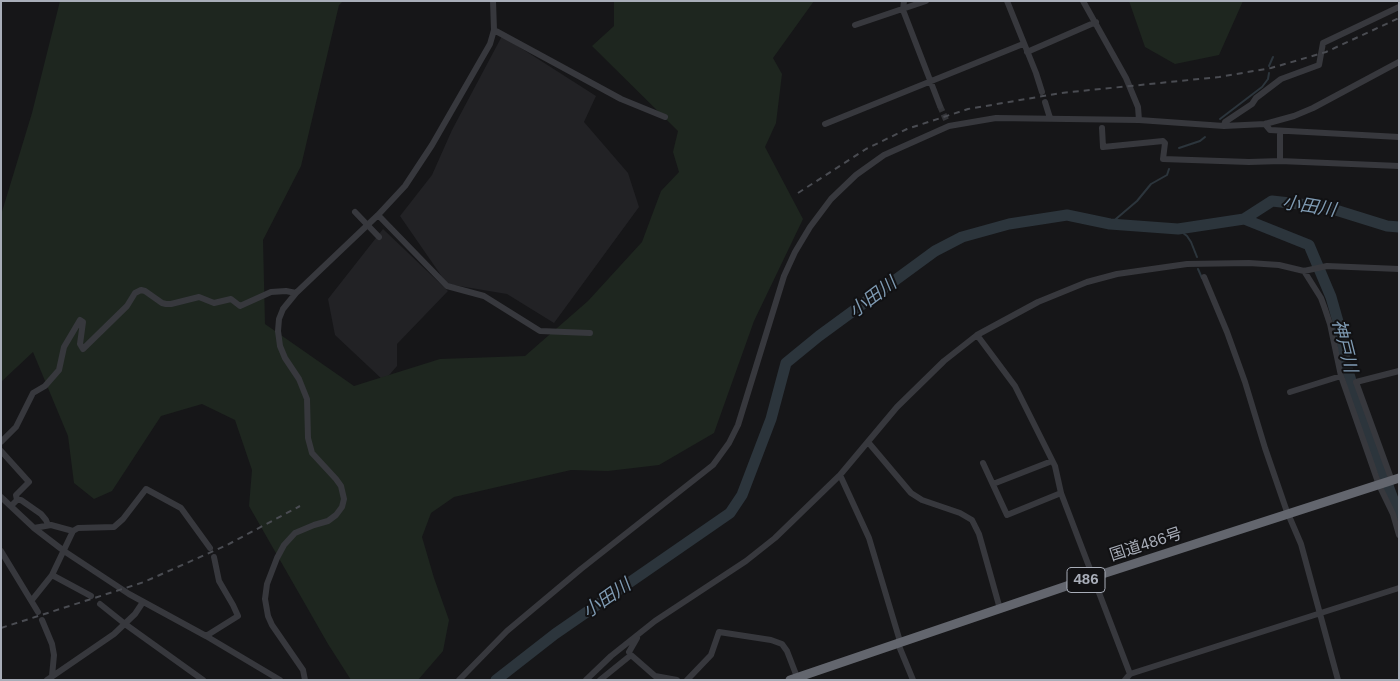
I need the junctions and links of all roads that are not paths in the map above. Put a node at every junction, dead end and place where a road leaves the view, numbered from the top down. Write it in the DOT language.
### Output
graph roads {
  1 [pos="494,1"];
  2 [pos="904,1"];
  3 [pos="926,1"];
  4 [pos="1007,1"];
  5 [pos="1084,1"];
  6 [pos="1399,7"];
  7 [pos="903,10"];
  8 [pos="1096,22"];
  9 [pos="855,25"];
  10 [pos="494,30"];
  11 [pos="1024,44"];
  12 [pos="1027,52"];
  13 [pos="1399,62"];
  14 [pos="930,80"];
  15 [pos="1042,92"];
  16 [pos="1045,102"];
  17 [pos="940,106"];
  18 [pos="665,117"];
  19 [pos="1050,118"];
  20 [pos="1139,120"];
  21 [pos="825,124"];
  22 [pos="1265,124"];
  23 [pos="1224,126"];
  24 [pos="1102,128"];
  25 [pos="1280,131"];
  26 [pos="1399,137"];
  27 [pos="1281,161"];
  28 [pos="1399,166"];
  29 [pos="355,212"];
  30 [pos="378,215"];
  31 [pos="379,237"];
  32 [pos="1399,268"];
  33 [pos="1307,271"];
  34 [pos="1204,277"];
  35 [pos="296,293"];
  36 [pos="590,334"];
  37 [pos="978,336"];
  38 [pos="1399,371"];
  39 [pos="1341,376"];
  40 [pos="1290,392"];
  41 [pos="1,442"];
  42 [pos="868,442"];
  43 [pos="1,451"];
  44 [pos="1052,461"];
  45 [pos="983,463"];
  46 [pos="840,475"];
  47 [pos="1389,482"];
  48 [pos="993,484"];
  49 [pos="1061,493"];
  50 [pos="1,497"];
  51 [pos="17,500"];
  52 [pos="11,506"];
  53 [pos="1289,514"];
  54 [pos="48,525"];
  55 [pos="34,528"];
  56 [pos="73,531"];
  57 [pos="1399,535"];
  58 [pos="210,548"];
  59 [pos="1,551"];
  60 [pos="64,551"];
  61 [pos="214,557"];
  62 [pos="52,575"];
  63 [pos="1093,577"];
  64 [pos="1399,588"];
  65 [pos="91,596"];
  66 [pos="32,600"];
  67 [pos="143,602"];
  68 [pos="100,604"];
  69 [pos="1000,609"];
  70 [pos="38,612"];
  71 [pos="1319,614"];
  72 [pos="42,620"];
  73 [pos="125,624"];
  74 [pos="637,635"];
  75 [pos="206,636"];
  76 [pos="899,642"];
  77 [pos="630,653"];
  78 [pos="611,656"];
  79 [pos="1130,674"];
  80 [pos="50,678"];
  81 [pos="793,678"];
  82 [pos="202,680"];
  83 [pos="280,680"];
  84 [pos="305,680"];
  85 [pos="459,680"];
  86 [pos="586,680"];
  87 [pos="600,680"];
  88 [pos="677,680"];
  89 [pos="687,680"];
  90 [pos="913,680"];
  91 [pos="1125,680"];
  92 [pos="1338,680"];
  1 -- 10 [label="street"];
  2 -- 7 [label="street"];
  3 -- 7 [label="street"];
  4 -- 11 [label="street"];
  5 -- 8 [label="street"];
  6 -- 23 [label="street"];
  7 -- 9 [label="street"];
  7 -- 14 [label="street"];
  8 -- 12 [label="street"];
  8 -- 20 [label="street"];
  10 -- 18 [label="street"];
  10 -- 30 [label="street"];
  11 -- 12 [label="street"];
  11 -- 14 [label="street"];
  12 -- 15 [label="street"];
  13 -- 22 [label="street"];
  14 -- 17 [label="street"];
  14 -- 21 [label="street"];
  16 -- 19 [label="street"];
  19 -- 20 [label="street"];
  19 -- 85 [label="street"];
  20 -- 23 [label="street"];
  22 -- 23 [label="street"];
  22 -- 25 [label="street"];
  24 -- 27 [label="street"];
  25 -- 26 [label="street"];
  25 -- 27 [label="street"];
  27 -- 28 [label="street"];
  29 -- 31 [label="street, bridge"];
  30 -- 35 [label="street"];
  30 -- 36 [label="street"];
  32 -- 33 [label="street"];
  33 -- 37 [label="street"];
  33 -- 39 [label="street"];
  34 -- 53 [label="street"];
  35 -- 41 [label="street"];
  35 -- 84 [label="street"];
  37 -- 42 [label="street"];
  37 -- 44 [label="street"];
  38 -- 47 [label="street"];
  39 -- 40 [label="street"];
  39 -- 47 [label="street"];
  42 -- 46 [label="street"];
  42 -- 69 [label="street"];
  43 -- 51 [label="street"];
  44 -- 48 [label="street"];
  44 -- 49 [label="street"];
  45 -- 48 [label="street"];
  46 -- 74 [label="street"];
  46 -- 76 [label="street"];
  47 -- 53 [label="highway, 国道486号 / 486"];
  47 -- 57 [label="street"];
  48 -- 49 [label="street"];
  49 -- 63 [label="street"];
  50 -- 52 [label="street"];
  51 -- 52 [label="street"];
  51 -- 54 [label="street"];
  52 -- 55 [label="street"];
  53 -- 63 [label="highway, 国道486号 / 486"];
  53 -- 71 [label="street"];
  54 -- 55 [label="street"];
  54 -- 56 [label="street"];
  55 -- 60 [label="street"];
  56 -- 58 [label="street"];
  56 -- 60 [label="street"];
  59 -- 66 [label="street"];
  60 -- 62 [label="street"];
  60 -- 67 [label="street"];
  61 -- 75 [label="street"];
  62 -- 65 [label="street"];
  62 -- 66 [label="street"];
  63 -- 69 [label="highway, 国道486号 / 486"];
  63 -- 79 [label="street"];
  64 -- 71 [label="street"];
  66 -- 70 [label="street"];
  67 -- 73 [label="street"];
  67 -- 75 [label="street"];
  68 -- 73 [label="street"];
  69 -- 76 [label="highway, 国道486号 / 486"];
  71 -- 79 [label="street"];
  71 -- 92 [label="street"];
  72 -- 80 [label="street"];
  73 -- 80 [label="street"];
  73 -- 82 [label="street"];
  74 -- 77 [label="street"];
  74 -- 78 [label="street"];
  75 -- 83 [label="street"];
  76 -- 81 [label="highway, 国道486号 / 486"];
  76 -- 90 [label="street"];
  77 -- 78 [label="street"];
  77 -- 87 [label="street"];
  77 -- 88 [label="street"];
  78 -- 86 [label="street"];
  79 -- 91 [label="street"];
  81 -- 89 [label="street"];
}
